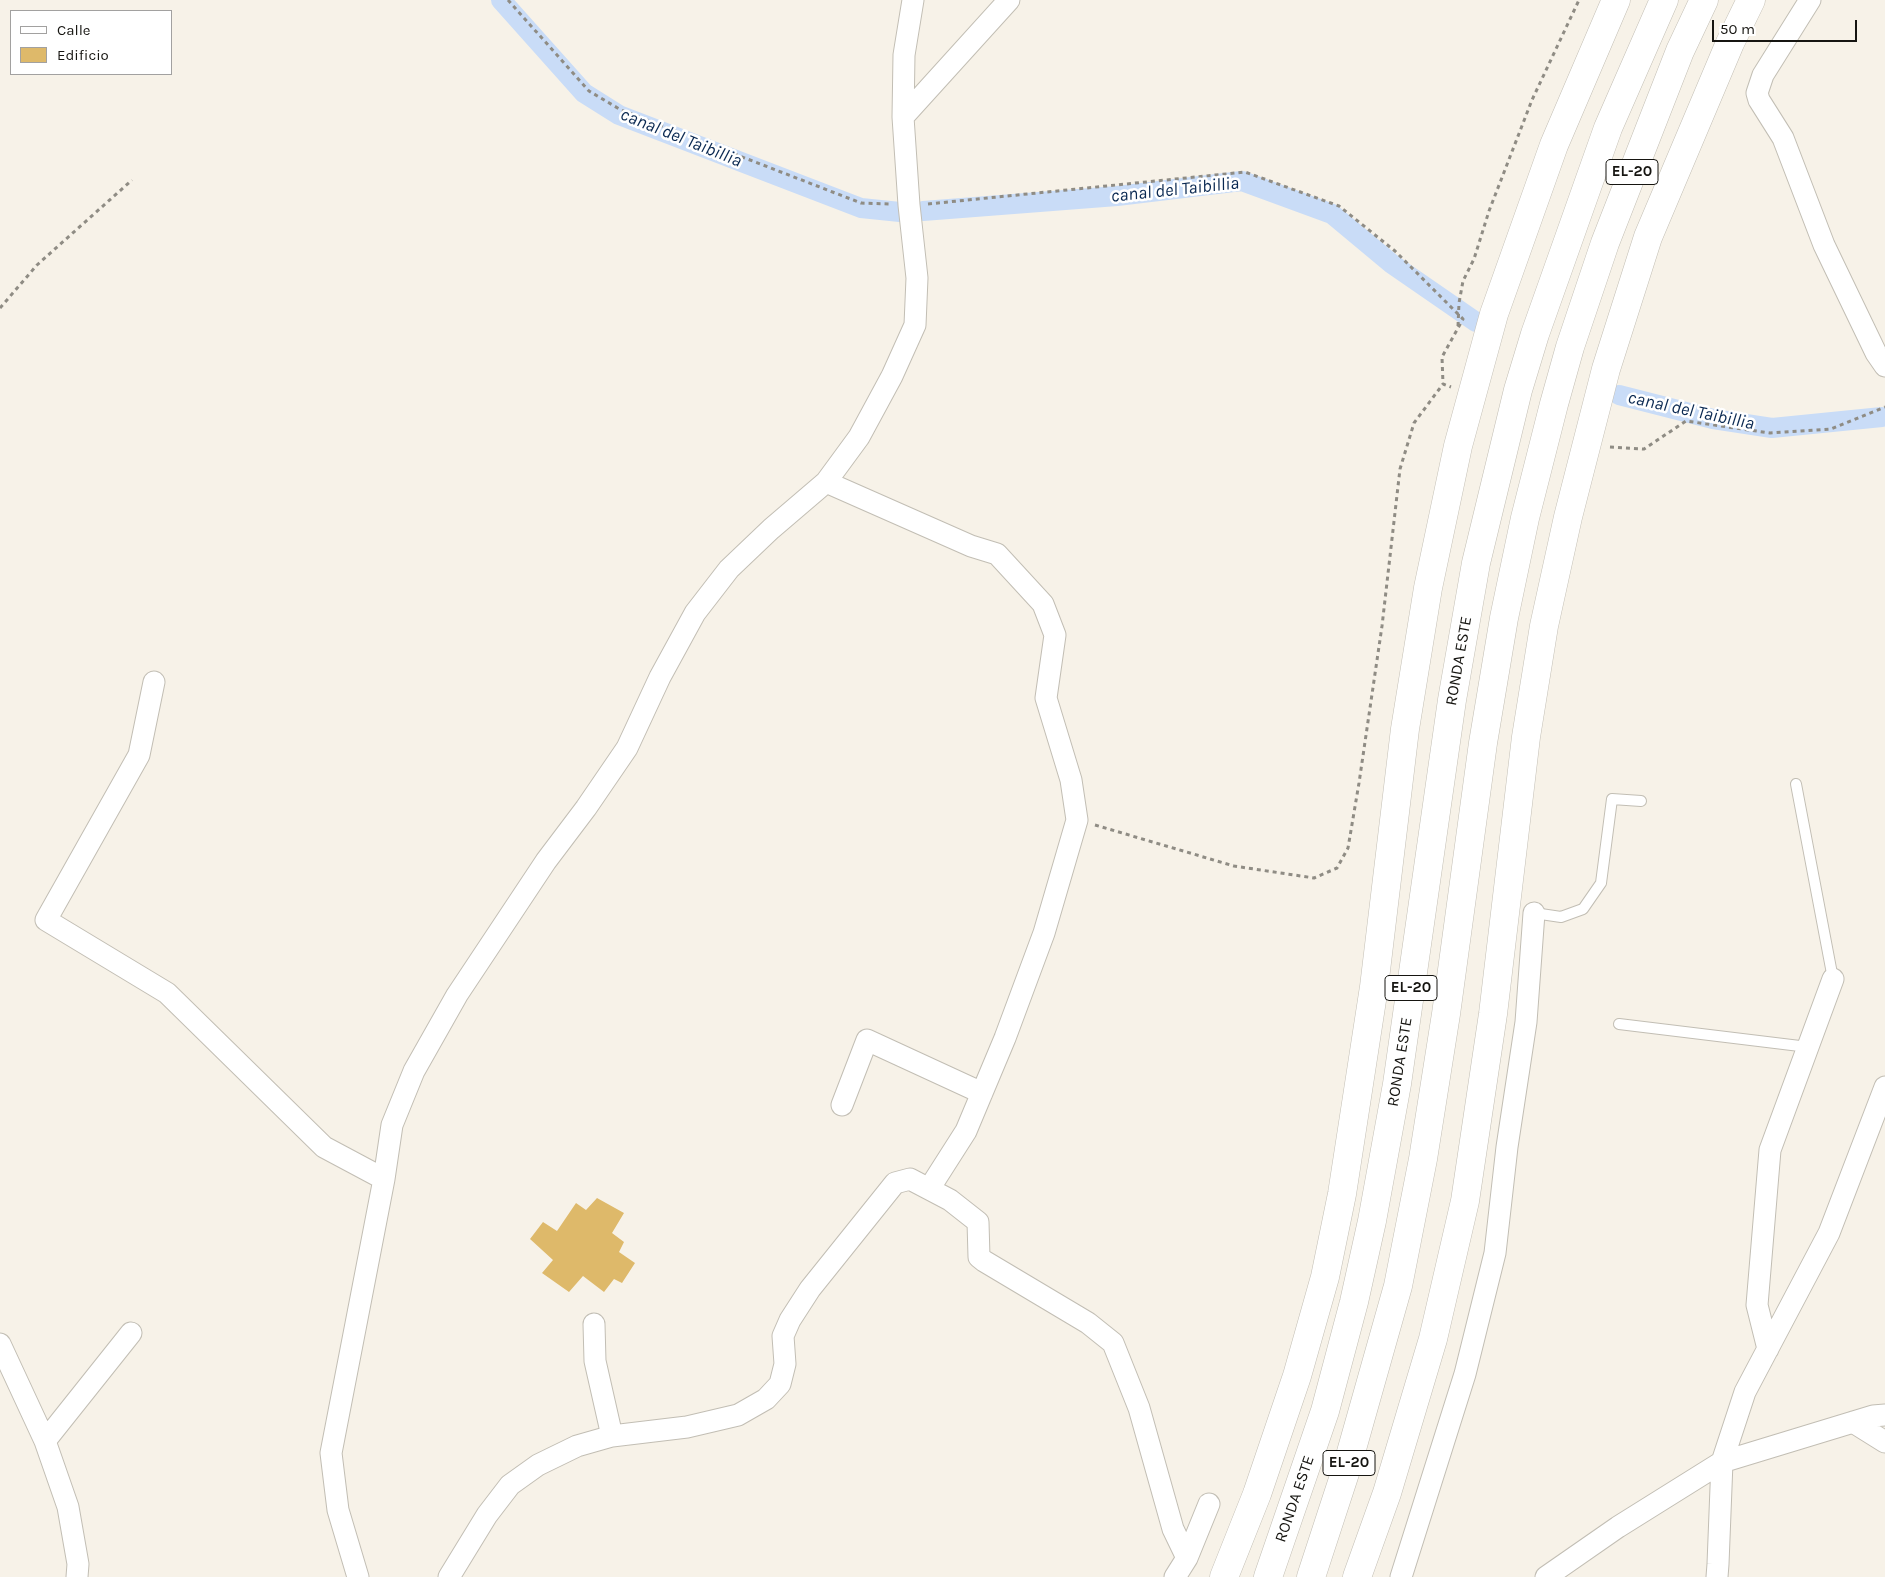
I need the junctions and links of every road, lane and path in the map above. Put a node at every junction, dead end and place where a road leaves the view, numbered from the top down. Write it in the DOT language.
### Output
graph roads {
  1 [pos="508,0"];
  2 [pos="912,0"];
  3 [pos="1008,0"];
  4 [pos="1578,0"];
  5 [pos="1616,0"];
  6 [pos="1664,0"];
  7 [pos="1704,0"];
  8 [pos="1751,0"];
  9 [pos="1810,0"];
  10 [pos="903,118"];
  11 [pos="132,180"];
  12 [pos="909,205"];
  13 [pos="0,308"];
  14 [pos="1458,328"];
  15 [pos="1885,366"];
  16 [pos="1443,384"];
  17 [pos="1452,388"];
  18 [pos="1885,407"];
  19 [pos="1609,446"];
  20 [pos="826,482"];
  21 [pos="154,682"];
  22 [pos="1796,784"];
  23 [pos="1642,801"];
  24 [pos="1078,820"];
  25 [pos="1534,913"];
  26 [pos="1832,979"];
  27 [pos="1619,1024"];
  28 [pos="1808,1047"];
  29 [pos="1885,1087"];
  30 [pos="982,1093"];
  31 [pos="842,1105"];
  32 [pos="384,1179"];
  33 [pos="929,1188"];
  34 [pos="594,1324"];
  35 [pos="131,1332"];
  36 [pos="0,1344"];
  37 [pos="1382,1347"];
  38 [pos="1768,1349"];
  39 [pos="1874,1414"];
  40 [pos="612,1436"];
  41 [pos="45,1440"];
  42 [pos="1885,1442"];
  43 [pos="1722,1462"];
  44 [pos="1209,1504"];
  45 [pos="1186,1558"];
  46 [pos="77,1577"];
  47 [pos="358,1577"];
  48 [pos="448,1577"];
  49 [pos="1175,1577"];
  50 [pos="1224,1577"];
  51 [pos="1268,1577"];
  52 [pos="1311,1577"];
  53 [pos="1328,1577"];
  54 [pos="1357,1577"];
  55 [pos="1401,1577"];
  56 [pos="1546,1577"];
  57 [pos="1716,1577"];
  1 -- 12 [label="path"];
  2 -- 10 [label="street"];
  3 -- 10 [label="street"];
  4 -- 14 [label="path"];
  5 -- 50 [label="highway"];
  6 -- 51 [label="highway, RONDA ESTE / EL-20"];
  7 -- 37 [label="highway, EL-20"];
  8 -- 54 [label="highway"];
  9 -- 15 [label="street"];
  10 -- 12 [label="street"];
  11 -- 13 [label="path"];
  12 -- 14 [label="path"];
  12 -- 20 [label="street"];
  14 -- 16 [label="path"];
  16 -- 17 [label="path"];
  16 -- 24 [label="path"];
  18 -- 19 [label="path"];
  20 -- 24 [label="street"];
  20 -- 32 [label="street"];
  21 -- 32 [label="street"];
  22 -- 26 [label="lane"];
  23 -- 25 [label="lane"];
  24 -- 30 [label="street"];
  25 -- 55 [label="street"];
  26 -- 28 [label="street"];
  27 -- 28 [label="lane"];
  28 -- 38 [label="street"];
  29 -- 38 [label="street"];
  30 -- 31 [label="street"];
  30 -- 33 [label="street"];
  32 -- 47 [label="street"];
  33 -- 40 [label="street"];
  33 -- 45 [label="street"];
  34 -- 40 [label="street"];
  35 -- 41 [label="street"];
  36 -- 41 [label="street"];
  37 -- 52 [label="highway, EL-20"];
  37 -- 53 [label="highway, EL-20"];
  38 -- 43 [label="street"];
  39 -- 42 [label="street"];
  39 -- 43 [label="street"];
  40 -- 48 [label="street"];
  41 -- 46 [label="street"];
  43 -- 56 [label="street"];
  43 -- 57 [label="street"];
  44 -- 45 [label="street"];
  45 -- 49 [label="street"];
}
